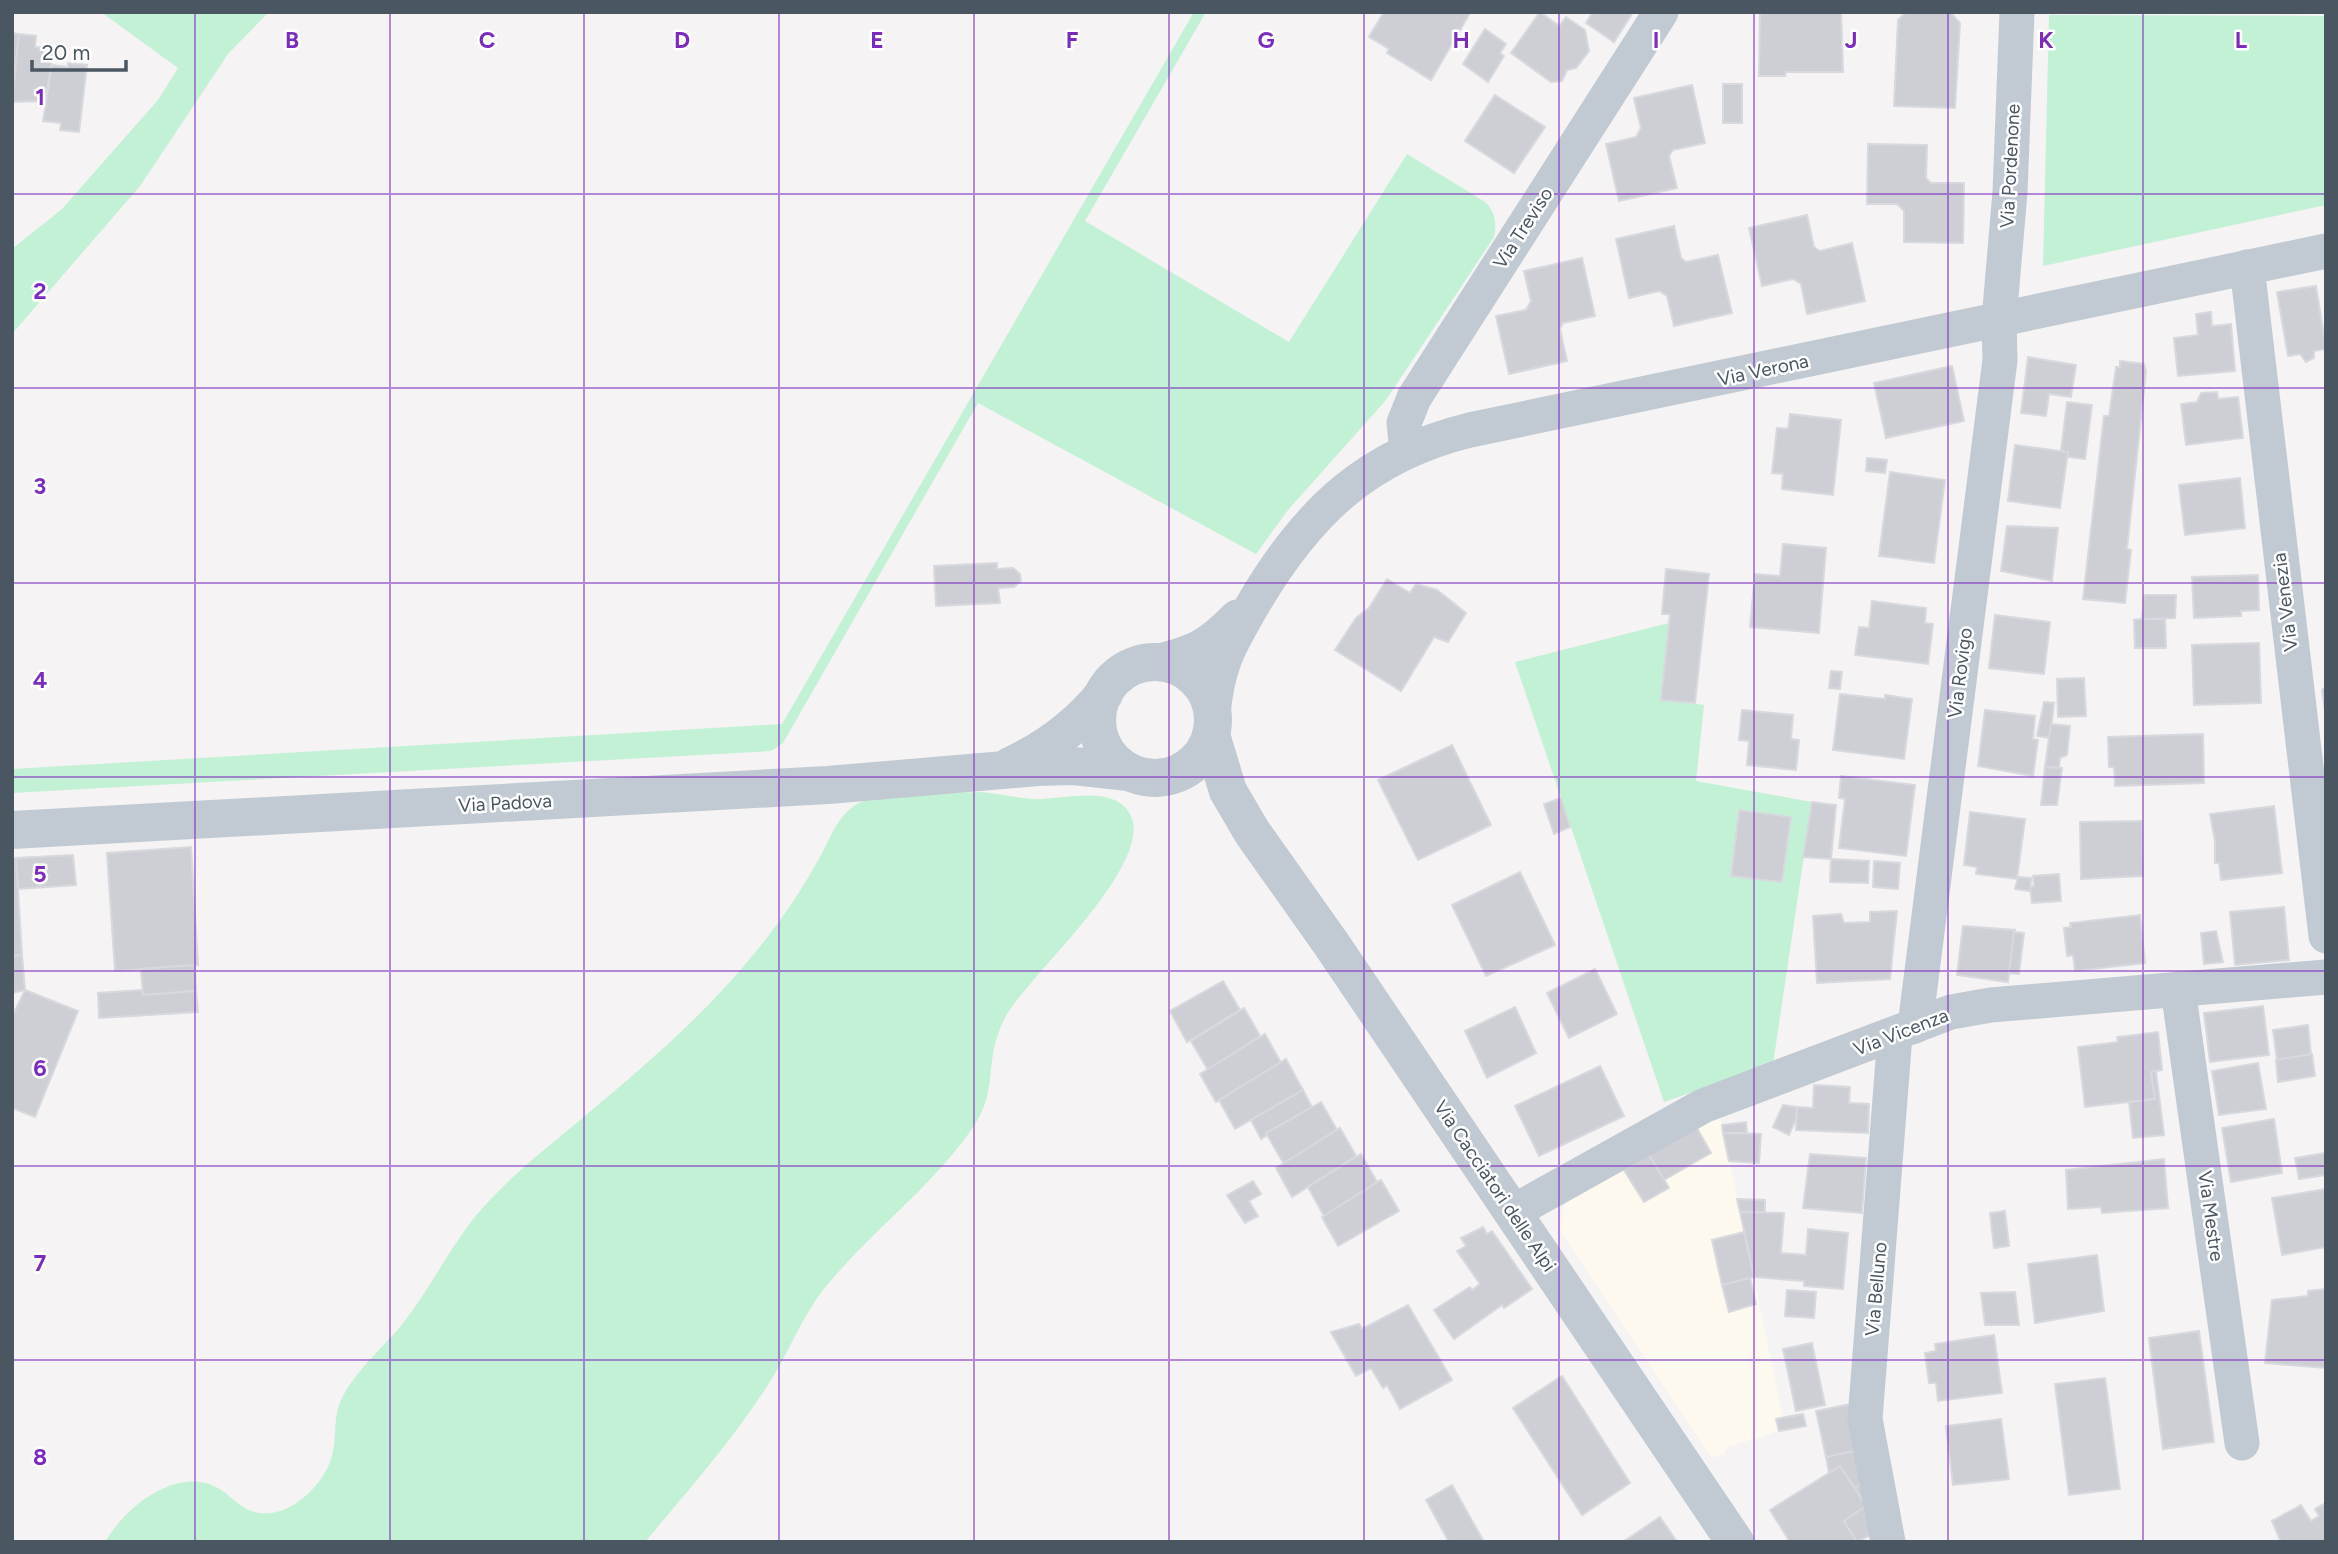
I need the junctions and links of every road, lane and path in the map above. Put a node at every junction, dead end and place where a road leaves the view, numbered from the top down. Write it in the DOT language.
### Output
graph roads {
  1 [pos="1661,12"];
  2 [pos="2017,12"];
  3 [pos="2326,251"];
  4 [pos="2247,267"];
  5 [pos="1999,320"];
  6 [pos="1408,450"];
  7 [pos="1259,594"];
  8 [pos="1156,662"];
  9 [pos="1104,694"];
  10 [pos="1212,725"];
  11 [pos="998,771"];
  12 [pos="1143,776"];
  13 [pos="12,830"];
  14 [pos="1252,832"];
  15 [pos="2326,936"];
  16 [pos="2326,977"];
  17 [pos="2178,989"];
  18 [pos="1905,1030"];
  19 [pos="1513,1212"];
  20 [pos="2242,1443"];
  21 [pos="1735,1542"];
  22 [pos="1888,1542"];
  1 -- 6 [label="street, Via Treviso"];
  2 -- 5 [label="street, Via Pordenone"];
  3 -- 4 [label="street, Via Verona"];
  4 -- 5 [label="street, Via Verona"];
  4 -- 15 [label="street, Via Venezia"];
  5 -- 6 [label="street, Via Verona"];
  5 -- 18 [label="street, Via Rovigo"];
  6 -- 7 [label="street, Via Verona"];
  7 -- 8 [label="street, Via Verona"];
  7 -- 10 [label="street, Via Verona"];
  8 -- 9 [label="street"];
  8 -- 10 [label="street, Via Cacciatori delle Alpi"];
  9 -- 11 [label="street, Via Padova"];
  9 -- 12 [label="street"];
  10 -- 12 [label="street"];
  10 -- 14 [label="street, Via Cacciatori delle Alpi"];
  11 -- 12 [label="street, Via Padova"];
  11 -- 13 [label="street, Via Padova"];
  12 -- 14 [label="street, Via Cacciatori delle Alpi"];
  14 -- 19 [label="street, Via Cacciatori delle Alpi"];
  16 -- 17 [label="street, Via Vicenza"];
  17 -- 18 [label="street, Via Vicenza"];
  17 -- 20 [label="street, Via Mestre"];
  18 -- 19 [label="street, Via Vicenza"];
  18 -- 22 [label="street, Via Belluno"];
  19 -- 21 [label="street, Via Cacciatori delle Alpi"];
}
